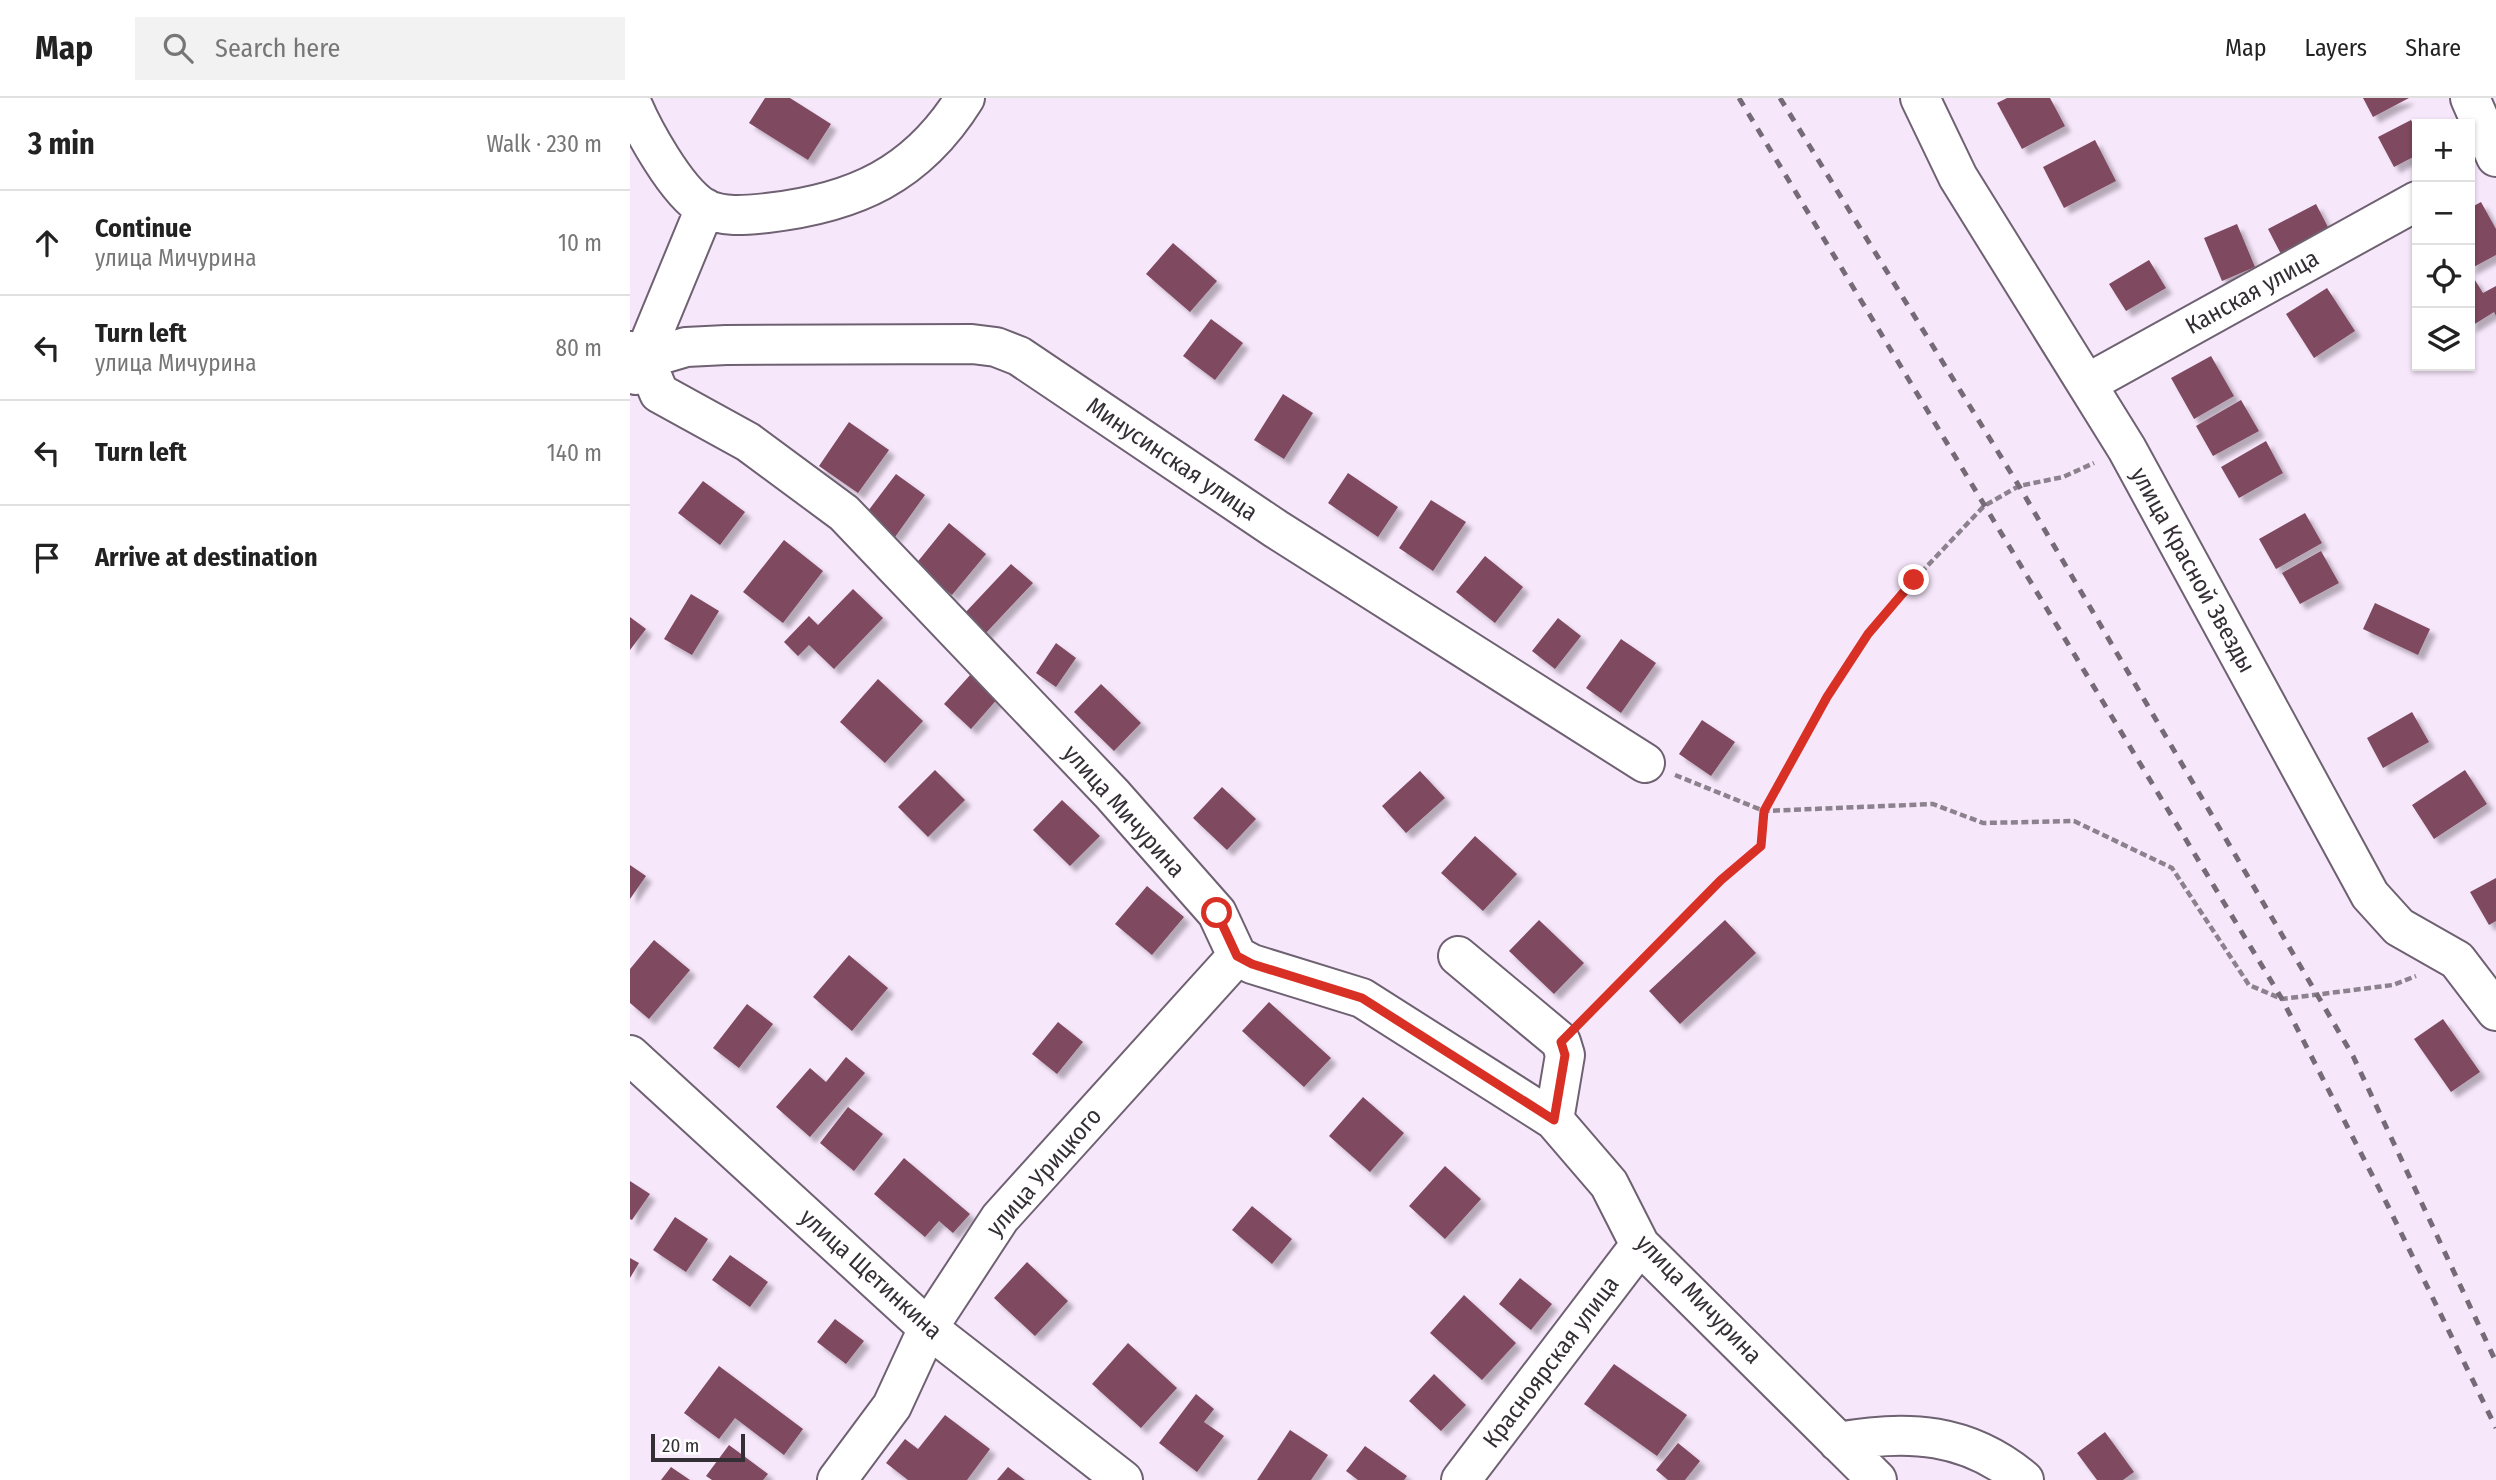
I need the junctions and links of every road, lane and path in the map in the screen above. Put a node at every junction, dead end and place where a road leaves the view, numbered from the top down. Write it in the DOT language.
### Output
graph roads {
  1 [pos="965,98"];
  2 [pos="1920,98"];
  3 [pos="2470,98"];
  4 [pos="630,99"];
  5 [pos="2496,158"];
  6 [pos="2475,169"];
  7 [pos="2412,204"];
  8 [pos="705,208"];
  9 [pos="635,366"];
  10 [pos="2088,383"];
  11 [pos="2127,449"];
  12 [pos="1645,762"];
  13 [pos="1764,811"];
  14 [pos="1237,956"];
  15 [pos="1458,956"];
  16 [pos="2457,960"];
  17 [pos="2496,965"];
  18 [pos="2496,1011"];
  19 [pos="1561,1042"];
  20 [pos="630,1055"];
  21 [pos="1554,1120"];
  22 [pos="1640,1244"];
  23 [pos="928,1328"];
  24 [pos="1838,1442"];
  25 [pos="836,1480"];
  26 [pos="1123,1480"];
  27 [pos="1461,1480"];
  28 [pos="1877,1480"];
  29 [pos="2024,1480"];
  1 -- 8 [label="street"];
  2 -- 10 [label="street, улица Красной Звезды"];
  3 -- 5 [label="street"];
  4 -- 8 [label="street"];
  5 -- 6 [label="street"];
  7 -- 10 [label="street, Канская улица"];
  8 -- 9 [label="street"];
  9 -- 12 [label="street, Минусинская улица"];
  9 -- 14 [label="street, улица Мичурина"];
  10 -- 11 [label="street, улица Красной Звезды"];
  11 -- 13 [label="path"];
  11 -- 16 [label="street, улица Красной Звезды"];
  12 -- 13 [label="path"];
  13 -- 16 [label="path"];
  13 -- 19 [label="path"];
  14 -- 21 [label="street, улица Мичурина"];
  14 -- 23 [label="street, улица Урицкого"];
  15 -- 19 [label="street"];
  16 -- 17 [label="street"];
  16 -- 18 [label="street, улица Красной Звезды"];
  19 -- 21 [label="street"];
  20 -- 23 [label="street, улица Щетинкина"];
  21 -- 22 [label="street, улица Мичурина"];
  22 -- 24 [label="street, улица Мичурина"];
  22 -- 27 [label="street, Красноярская улица"];
  23 -- 25 [label="street, улица Урицкого"];
  23 -- 26 [label="street, улица Щетинкина"];
  24 -- 28 [label="street, улица Мичурина"];
  24 -- 29 [label="street"];
}
